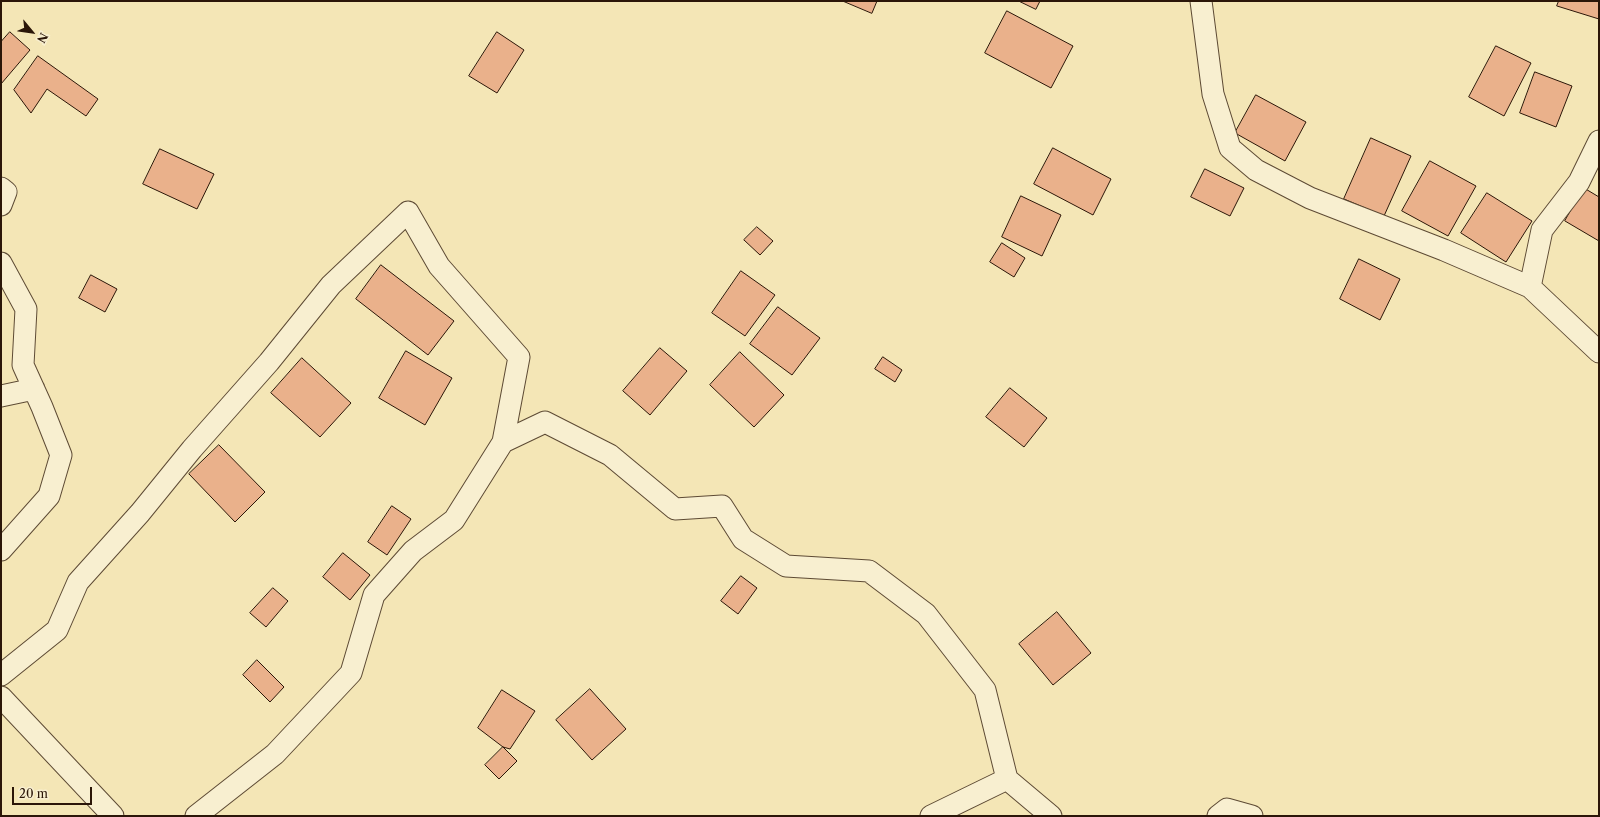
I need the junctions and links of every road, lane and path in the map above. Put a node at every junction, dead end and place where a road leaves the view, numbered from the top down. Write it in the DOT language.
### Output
graph roads {
  1 [pos="1201,1"];
  2 [pos="1599,141"];
  3 [pos="1,188"];
  4 [pos="1,205"];
  5 [pos="1,263"];
  6 [pos="1530,287"];
  7 [pos="1599,352"];
  8 [pos="34,389"];
  9 [pos="1,396"];
  10 [pos="503,442"];
  11 [pos="1,550"];
  12 [pos="1,675"];
  13 [pos="1,697"];
  14 [pos="1007,779"];
  15 [pos="113,816"];
  16 [pos="196,816"];
  17 [pos="931,816"];
  18 [pos="1051,816"];
  19 [pos="1218,816"];
  20 [pos="1252,816"];
  1 -- 6 [label="street"];
  2 -- 6 [label="street"];
  3 -- 4 [label="street"];
  5 -- 8 [label="street"];
  6 -- 7 [label="street"];
  8 -- 9 [label="street"];
  8 -- 11 [label="street"];
  10 -- 12 [label="street"];
  10 -- 14 [label="street"];
  10 -- 16 [label="street"];
  13 -- 15 [label="street"];
  14 -- 17 [label="street"];
  14 -- 18 [label="street"];
  19 -- 20 [label="street"];
}
